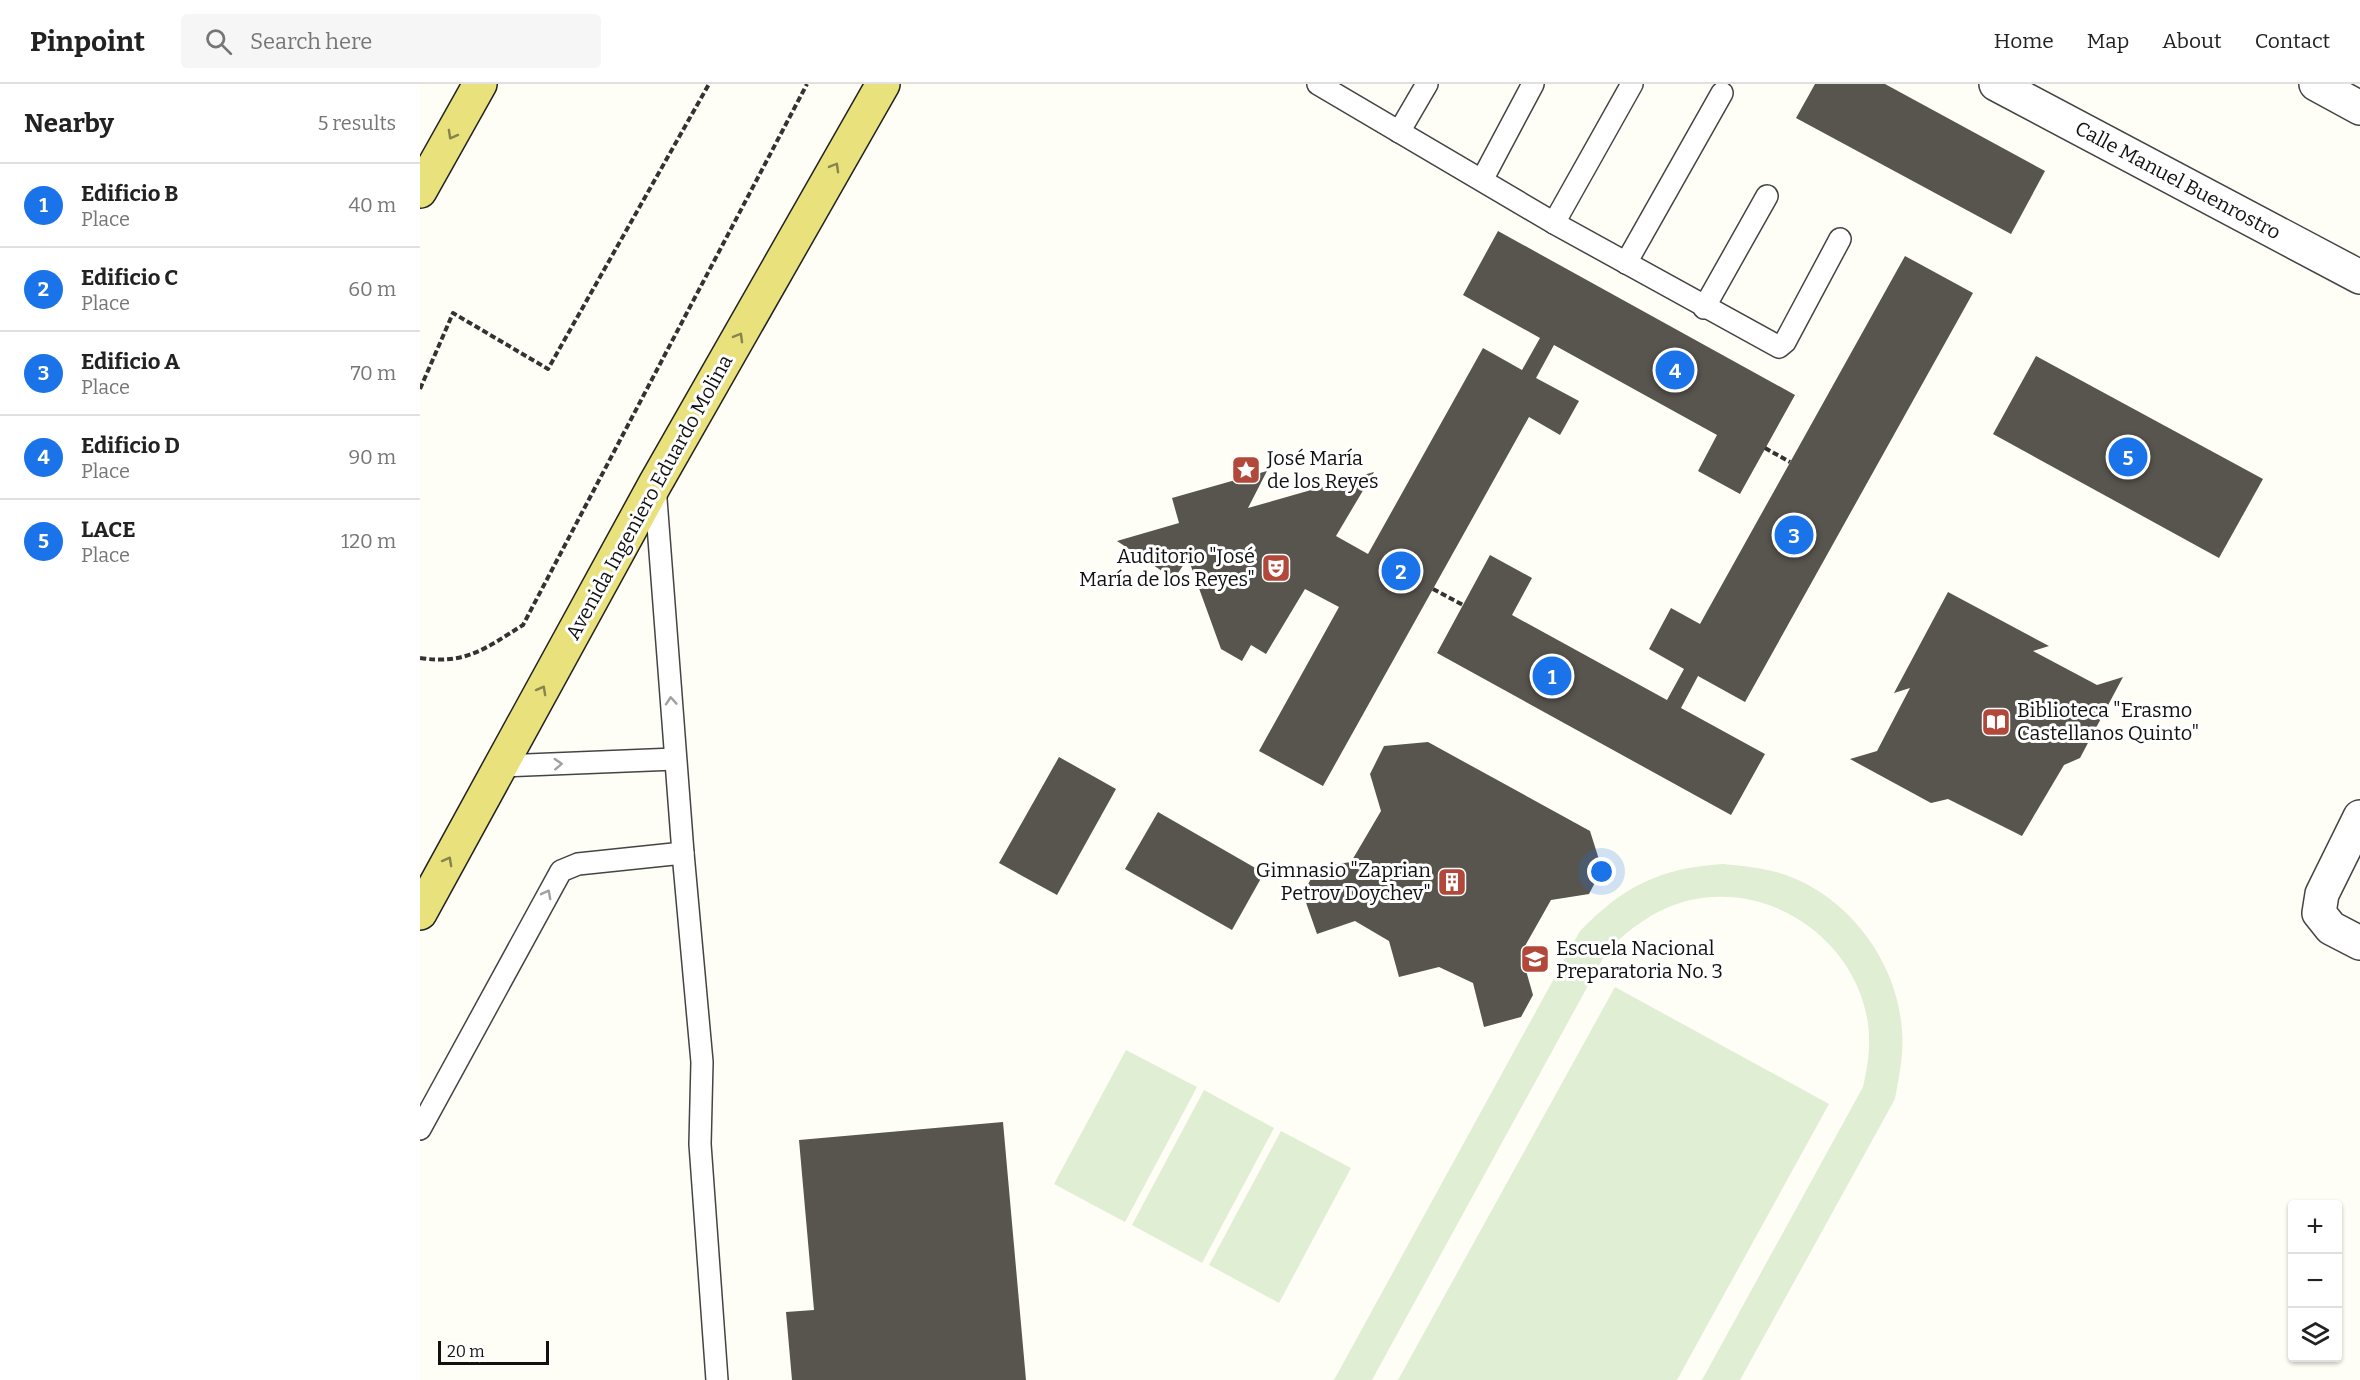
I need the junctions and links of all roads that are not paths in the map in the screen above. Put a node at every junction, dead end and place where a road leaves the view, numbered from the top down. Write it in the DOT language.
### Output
graph roads {
  1 [pos="480,84"];
  2 [pos="883,84"];
  3 [pos="1427,84"];
  4 [pos="1533,84"];
  5 [pos="1632,84"];
  6 [pos="1996,84"];
  7 [pos="2316,84"];
  8 [pos="1326,86"];
  9 [pos="1722,93"];
  10 [pos="2360,108"];
  11 [pos="1399,132"];
  12 [pos="1482,180"];
  13 [pos="420,191"];
  14 [pos="1767,196"];
  15 [pos="1554,223"];
  16 [pos="1840,239"];
  17 [pos="1626,262"];
  18 [pos="2360,277"];
  19 [pos="1704,308"];
  20 [pos="655,484"];
  21 [pos="675,759"];
  22 [pos="500,766"];
  23 [pos="2360,817"];
  24 [pos="683,854"];
  25 [pos="420,913"];
  26 [pos="2360,943"];
  27 [pos="420,1129"];
  28 [pos="717,1380"];
  1 -- 13 [label="main road, one-way"];
  20 -- 2 [label="main road, Avenida Ingeniero Eduardo Molina, one-way"];
  3 -- 11 [label="lane"];
  4 -- 12 [label="lane"];
  5 -- 15 [label="lane"];
  6 -- 18 [label="street, Calle Manuel Buenrostro"];
  7 -- 10 [label="street"];
  8 -- 11 [label="lane"];
  9 -- 17 [label="lane"];
  11 -- 12 [label="lane"];
  12 -- 15 [label="lane"];
  14 -- 19 [label="lane"];
  15 -- 17 [label="lane"];
  16 -- 19 [label="lane"];
  17 -- 19 [label="lane"];
  21 -- 20 [label="lane, one-way"];
  22 -- 20 [label="main road, Avenida Ingeniero Eduardo Molina, one-way"];
  22 -- 21 [label="lane, one-way"];
  21 -- 24 [label="lane"];
  25 -- 22 [label="main road, Avenida Ingeniero Eduardo Molina, one-way"];
  23 -- 26 [label="street"];
  27 -- 24 [label="lane, one-way"];
  24 -- 28 [label="lane"];
}
